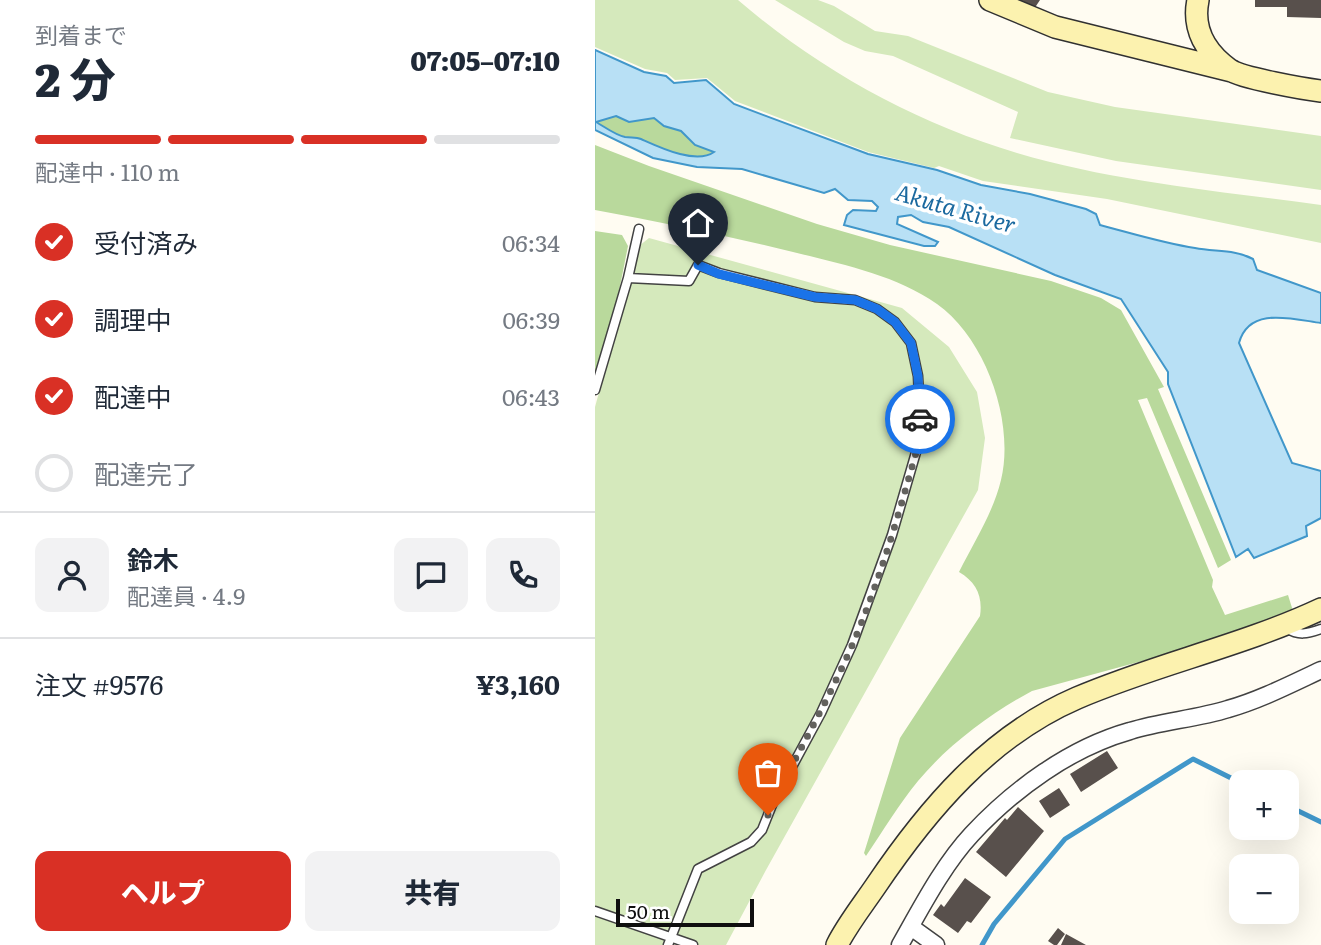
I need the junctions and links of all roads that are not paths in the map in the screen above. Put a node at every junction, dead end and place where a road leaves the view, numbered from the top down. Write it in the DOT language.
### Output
graph roads {
  1 [pos="990,0"];
  2 [pos="1198,0"];
  3 [pos="1233,71"];
  4 [pos="1321,91"];
  5 [pos="639,229"];
  6 [pos="628,278"];
  7 [pos="595,390"];
  8 [pos="1321,610"];
  9 [pos="1283,627"];
  10 [pos="1321,629"];
  11 [pos="1321,670"];
  12 [pos="595,911"];
  13 [pos="911,927"];
  14 [pos="670,941"];
  15 [pos="693,945"];
  16 [pos="837,945"];
  17 [pos="900,945"];
  18 [pos="936,945"];
  1 -- 3 [label="street"];
  2 -- 3 [label="street"];
  3 -- 4 [label="street"];
  5 -- 6 [label="lane"];
  6 -- 7 [label="lane"];
  6 -- 14 [label="lane"];
  8 -- 9 [label="street"];
  9 -- 10 [label="lane"];
  9 -- 16 [label="street"];
  11 -- 13 [label="street"];
  12 -- 14 [label="lane"];
  13 -- 17 [label="street"];
  13 -- 18 [label="street"];
  14 -- 15 [label="lane"];
}
